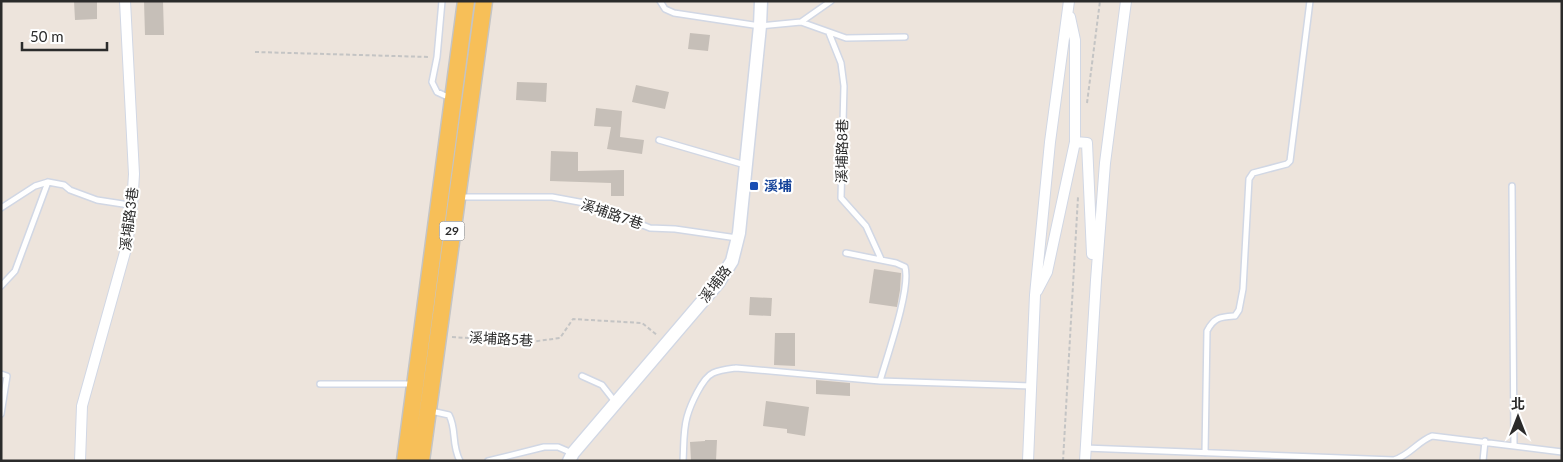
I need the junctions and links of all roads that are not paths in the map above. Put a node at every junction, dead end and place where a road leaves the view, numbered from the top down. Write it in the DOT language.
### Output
graph roads {
  1 [pos="125,1"];
  2 [pos="442,1"];
  3 [pos="466,1"];
  4 [pos="484,1"];
  5 [pos="660,1"];
  6 [pos="760,1"];
  7 [pos="831,1"];
  8 [pos="1126,1"];
  9 [pos="1310,1"];
  10 [pos="1069,3"];
  11 [pos="801,22"];
  12 [pos="760,26"];
  13 [pos="829,33"];
  14 [pos="905,37"];
  15 [pos="453,99"];
  16 [pos="659,140"];
  17 [pos="1075,142"];
  18 [pos="747,165"];
  19 [pos="48,182"];
  20 [pos="1512,186"];
  21 [pos="457,197"];
  22 [pos="132,207"];
  23 [pos="1,208"];
  24 [pos="738,238"];
  25 [pos="846,254"];
  26 [pos="881,259"];
  27 [pos="1096,280"];
  28 [pos="1,286"];
  29 [pos="1035,295"];
  30 [pos="1,374"];
  31 [pos="582,376"];
  32 [pos="880,381"];
  33 [pos="320,384"];
  34 [pos="415,384"];
  35 [pos="1031,386"];
  36 [pos="616,403"];
  37 [pos="428,410"];
  38 [pos="1,414"];
  39 [pos="1485,441"];
  40 [pos="1514,445"];
  41 [pos="1085,448"];
  42 [pos="1205,452"];
  43 [pos="1562,452"];
  44 [pos="571,457"];
  45 [pos="80,461"];
  46 [pos="405,461"];
  47 [pos="421,461"];
  48 [pos="460,461"];
  49 [pos="488,461"];
  50 [pos="683,461"];
  51 [pos="1028,461"];
  52 [pos="1085,461"];
  53 [pos="1483,461"];
  1 -- 22 [label="street, 溪埔路3巷"];
  2 -- 15 [label="lane"];
  3 -- 15 [label="main road, 29"];
  4 -- 21 [label="main road, 29"];
  5 -- 12 [label="lane"];
  6 -- 12 [label="street, 溪埔路"];
  7 -- 11 [label="lane"];
  8 -- 27 [label="street"];
  9 -- 42 [label="lane"];
  10 -- 17 [label="street"];
  10 -- 29 [label="street"];
  11 -- 12 [label="lane"];
  11 -- 13 [label="lane"];
  12 -- 18 [label="street, 溪埔路"];
  13 -- 14 [label="lane"];
  13 -- 26 [label="lane, 溪埔路8巷"];
  15 -- 34 [label="main road, 29"];
  16 -- 18 [label="lane"];
  17 -- 27 [label="street"];
  17 -- 29 [label="street"];
  18 -- 24 [label="street, 溪埔路"];
  19 -- 22 [label="lane"];
  19 -- 23 [label="lane"];
  19 -- 28 [label="lane"];
  20 -- 40 [label="lane"];
  21 -- 24 [label="lane, 溪埔路7巷"];
  21 -- 37 [label="main road, 29"];
  22 -- 45 [label="street, 溪埔路3巷"];
  24 -- 36 [label="street, 溪埔路"];
  25 -- 26 [label="lane"];
  26 -- 32 [label="lane"];
  27 -- 41 [label="street"];
  29 -- 35 [label="street"];
  30 -- 38 [label="lane"];
  31 -- 36 [label="lane"];
  32 -- 35 [label="lane"];
  32 -- 50 [label="lane"];
  33 -- 34 [label="lane"];
  34 -- 46 [label="main road, 29"];
  35 -- 51 [label="street"];
  36 -- 44 [label="street, 溪埔路"];
  37 -- 47 [label="main road, 29"];
  37 -- 48 [label="lane"];
  39 -- 40 [label="lane"];
  39 -- 42 [label="lane"];
  39 -- 53 [label="lane"];
  40 -- 43 [label="lane"];
  41 -- 42 [label="lane"];
  41 -- 52 [label="street"];
  44 -- 49 [label="lane"];
}
